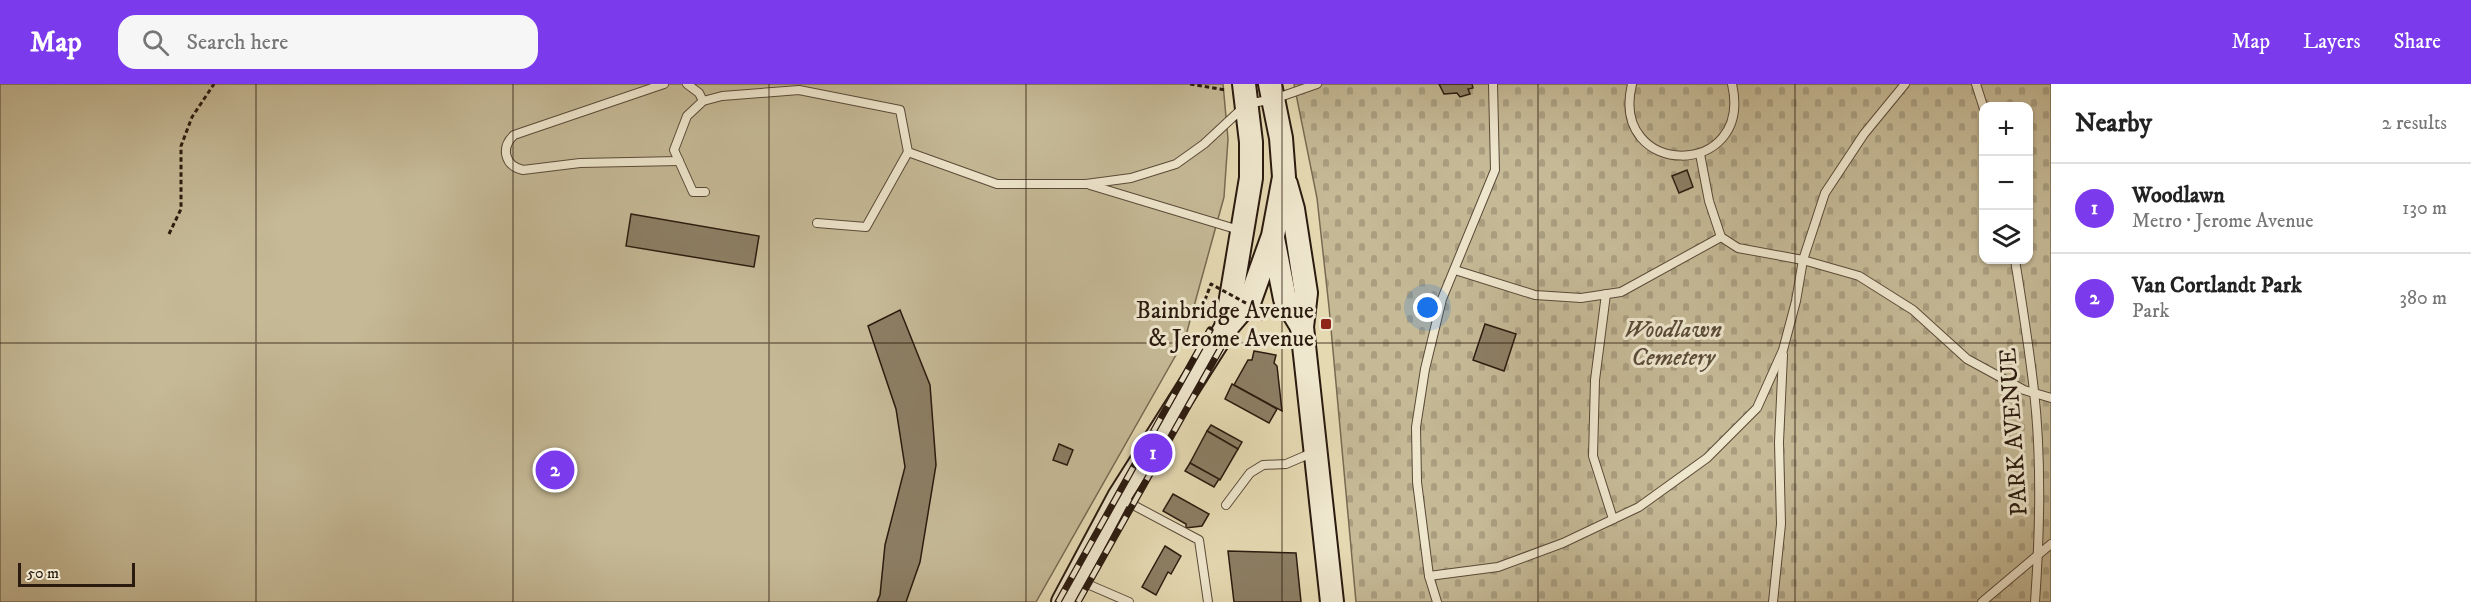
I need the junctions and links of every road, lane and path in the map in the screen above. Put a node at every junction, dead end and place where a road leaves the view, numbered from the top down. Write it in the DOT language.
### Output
graph roads {
  1 [pos="214,84"];
  2 [pos="664,84"];
  3 [pos="687,84"];
  4 [pos="1190,84"];
  5 [pos="1317,84"];
  6 [pos="1493,84"];
  7 [pos="1632,84"];
  8 [pos="1732,84"];
  9 [pos="1905,84"];
  10 [pos="1976,84"];
  11 [pos="1272,91"];
  12 [pos="1239,93"];
  13 [pos="703,101"];
  14 [pos="1981,102"];
  15 [pos="908,152"];
  16 [pos="1700,154"];
  17 [pos="679,161"];
  18 [pos="1284,177"];
  19 [pos="1086,184"];
  20 [pos="705,192"];
  21 [pos="817,223"];
  22 [pos="1243,230"];
  23 [pos="169,234"];
  24 [pos="1273,236"];
  25 [pos="1721,237"];
  26 [pos="1803,260"];
  27 [pos="2016,264"];
  28 [pos="1455,270"];
  29 [pos="1606,294"];
  30 [pos="1205,300"];
  31 [pos="1260,320"];
  32 [pos="1302,327"];
  33 [pos="1226,328"];
  34 [pos="1783,351"];
  35 [pos="2034,393"];
  36 [pos="2051,398"];
  37 [pos="1316,452"];
  38 [pos="1119,497"];
  39 [pos="1226,505"];
  40 [pos="1613,519"];
  41 [pos="2051,544"];
  42 [pos="2039,554"];
  43 [pos="1429,576"];
  44 [pos="1075,579"];
  45 [pos="1063,602"];
  46 [pos="1129,602"];
  47 [pos="1208,602"];
  48 [pos="1332,602"];
  49 [pos="1437,602"];
  50 [pos="1773,602"];
  51 [pos="1982,602"];
  52 [pos="2035,602"];
  1 -- 23 [label="path"];
  2 -- 17 [label="lane"];
  3 -- 13 [label="lane"];
  4 -- 12 [label="path"];
  5 -- 11 [label="lane"];
  6 -- 28 [label="lane"];
  7 -- 16 [label="lane"];
  8 -- 16 [label="lane"];
  9 -- 26 [label="lane"];
  10 -- 14 [label="lane"];
  11 -- 12 [label="lane"];
  11 -- 18 [label="main road"];
  12 -- 19 [label="lane"];
  12 -- 22 [label="main road"];
  13 -- 15 [label="lane"];
  13 -- 17 [label="lane"];
  15 -- 19 [label="lane"];
  15 -- 21 [label="lane"];
  16 -- 25 [label="lane"];
  17 -- 20 [label="lane"];
  18 -- 24 [label="main road"];
  18 -- 32 [label="main road"];
  19 -- 22 [label="lane"];
  22 -- 24 [label="main road"];
  22 -- 33 [label="main road"];
  24 -- 32 [label="main road"];
  24 -- 33 [label="main road"];
  25 -- 26 [label="lane"];
  25 -- 29 [label="lane"];
  26 -- 34 [label="lane"];
  26 -- 35 [label="lane"];
  27 -- 35 [label="lane, PARK AVENUE"];
  28 -- 29 [label="lane"];
  28 -- 43 [label="lane"];
  29 -- 40 [label="lane"];
  30 -- 31 [label="path, bridge"];
  32 -- 37 [label="main road"];
  33 -- 38 [label="main road"];
  34 -- 40 [label="lane"];
  34 -- 50 [label="lane"];
  35 -- 36 [label="lane"];
  35 -- 42 [label="lane, PARK AVENUE"];
  37 -- 39 [label="lane"];
  37 -- 48 [label="main road"];
  38 -- 44 [label="main road"];
  38 -- 47 [label="lane"];
  40 -- 43 [label="lane"];
  41 -- 42 [label="lane"];
  42 -- 51 [label="lane"];
  42 -- 52 [label="lane, PARK AVENUE"];
  43 -- 49 [label="lane"];
  44 -- 45 [label="main road"];
  44 -- 46 [label="lane"];
}
